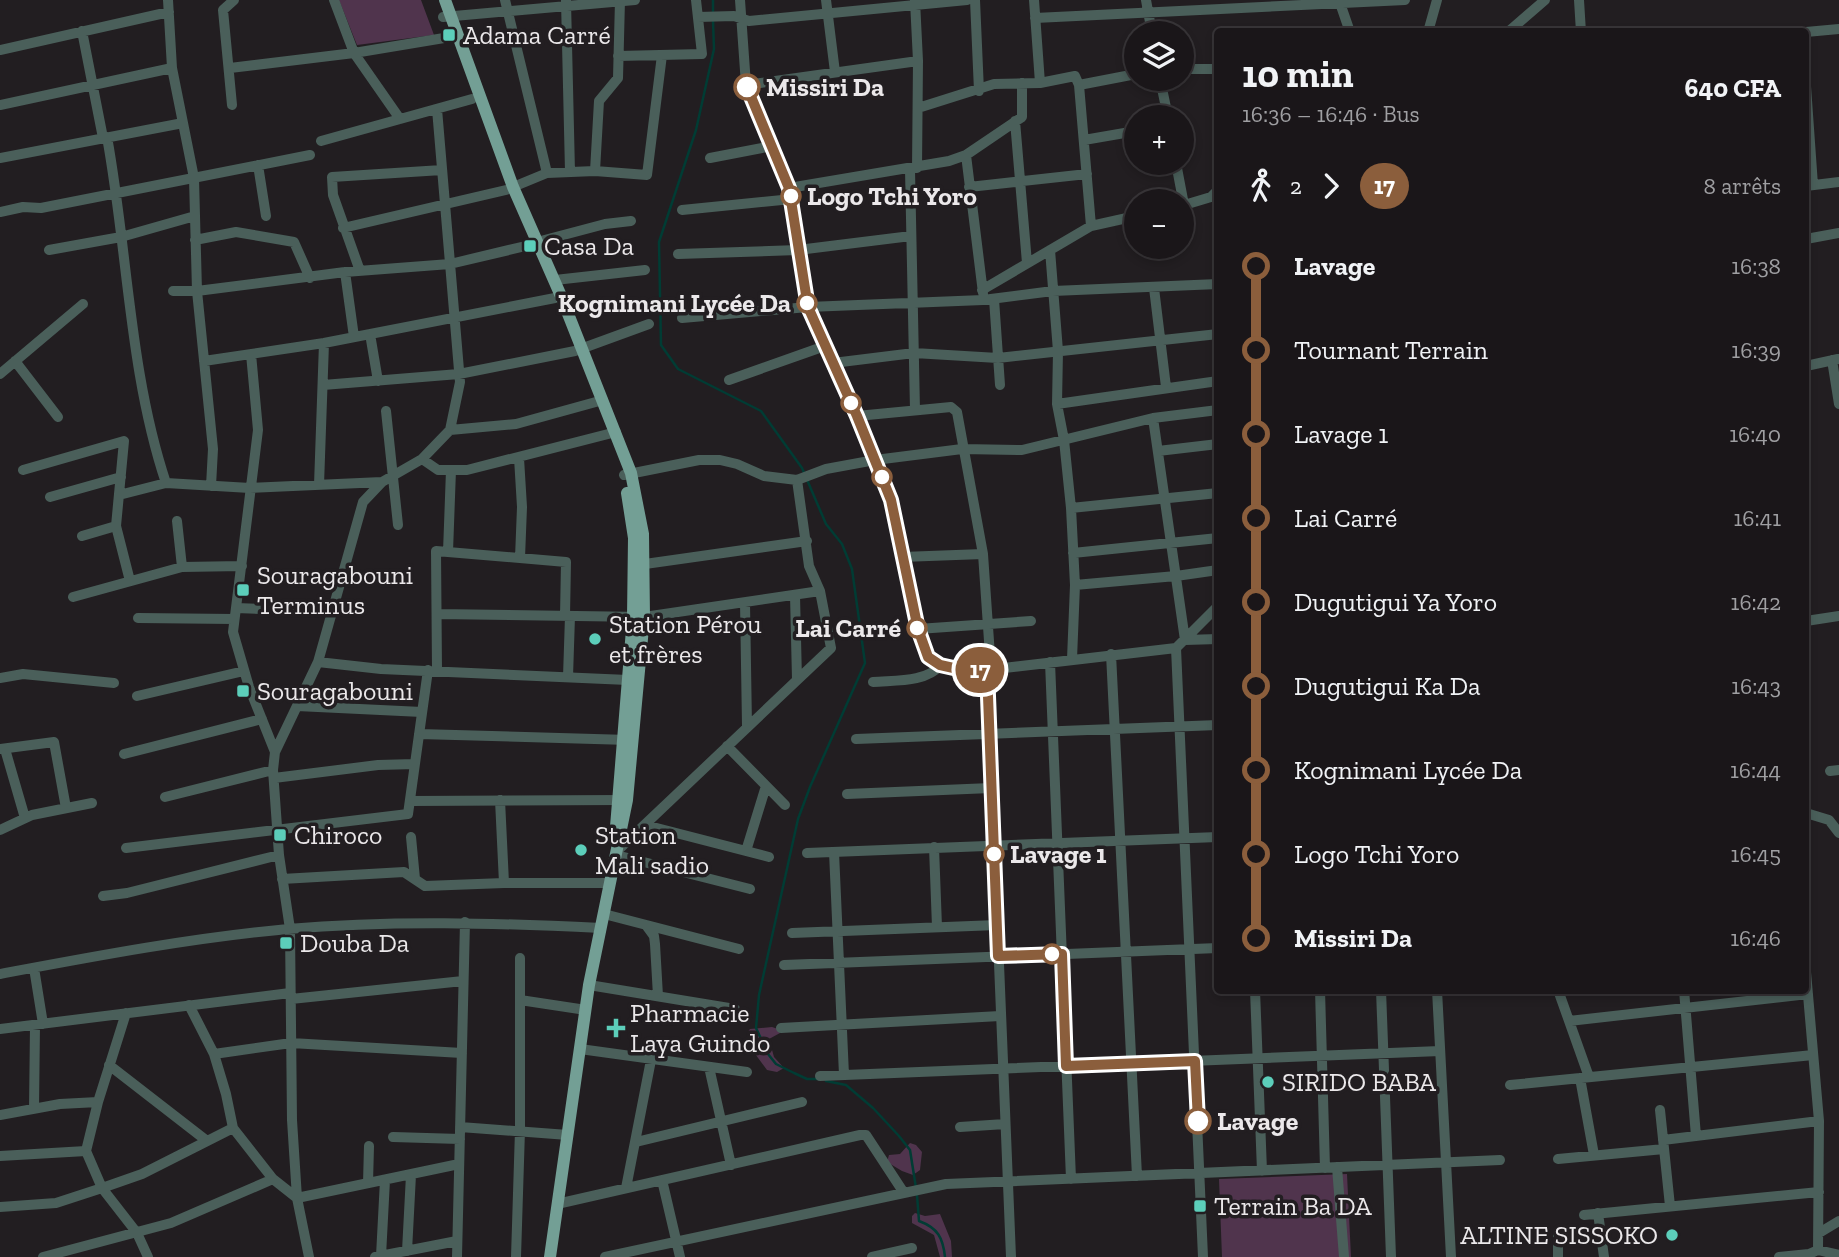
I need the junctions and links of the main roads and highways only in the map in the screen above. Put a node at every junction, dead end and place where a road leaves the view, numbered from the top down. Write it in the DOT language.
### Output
graph roads {
  1 [pos="437,0"];
  2 [pos="445,0"];
  3 [pos="447,17"];
  4 [pos="510,188"];
  5 [pos="534,244"];
  6 [pos="579,350"];
  7 [pos="639,617"];
  8 [pos="627,740"];
  9 [pos="550,1257"];
  1 -- 3 [label="main road"];
  2 -- 3 [label="main road"];
  3 -- 4 [label="main road"];
  3 -- 4 [label="main road"];
  4 -- 5 [label="main road"];
  5 -- 6 [label="main road"];
  5 -- 6 [label="main road"];
  6 -- 7 [label="main road"];
  7 -- 8 [label="main road"];
  7 -- 8 [label="main road"];
  8 -- 9 [label="main road"];
}
